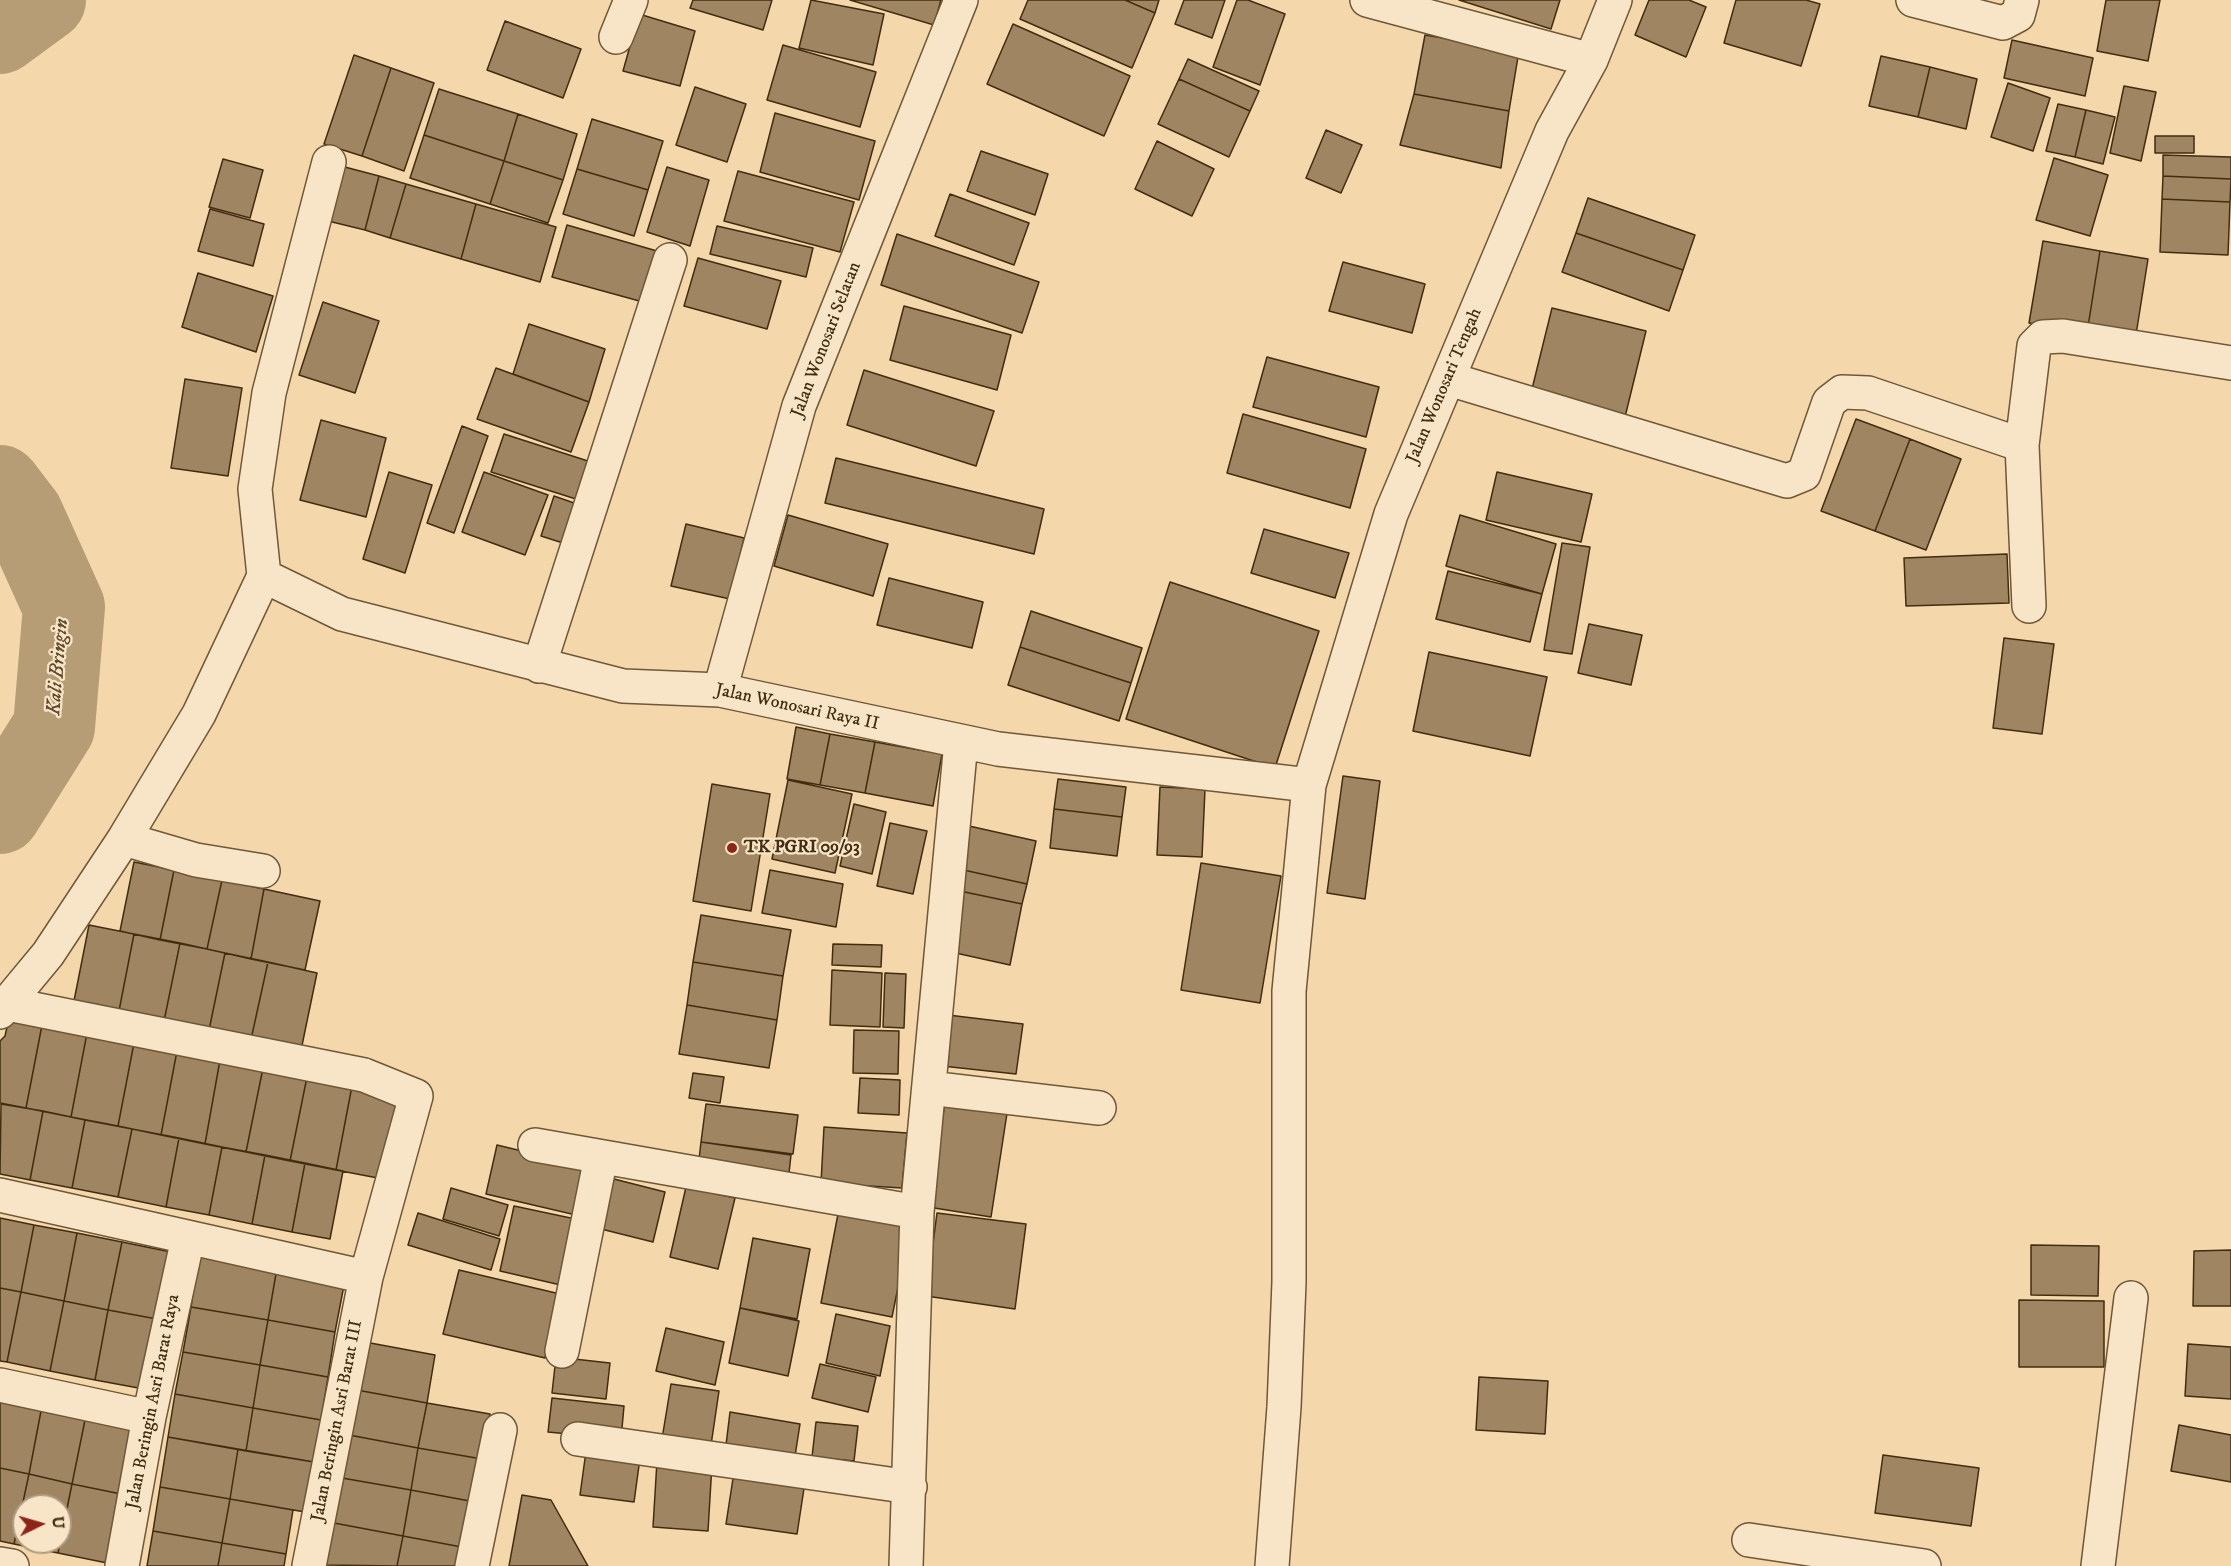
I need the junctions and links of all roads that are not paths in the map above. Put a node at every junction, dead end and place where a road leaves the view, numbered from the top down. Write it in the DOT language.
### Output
graph roads {
  1 [pos="631,0"];
  2 [pos="961,0"];
  3 [pos="1367,0"];
  4 [pos="1615,0"];
  5 [pos="1913,0"];
  6 [pos="2022,0"];
  7 [pos="616,37"];
  8 [pos="1591,60"];
  9 [pos="329,162"];
  10 [pos="669,260"];
  11 [pos="2231,363"];
  12 [pos="1449,379"];
  13 [pos="2022,445"];
  14 [pos="264,576"];
  15 [pos="2029,606"];
  16 [pos="539,666"];
  17 [pos="720,690"];
  18 [pos="961,742"];
  19 [pos="1309,785"];
  20 [pos="124,839"];
  21 [pos="263,871"];
  22 [pos="4,1008"];
  23 [pos="929,1088"];
  24 [pos="1099,1108"];
  25 [pos="535,1145"];
  26 [pos="601,1157"];
  27 [pos="0,1195"];
  28 [pos="917,1212"];
  29 [pos="188,1238"];
  30 [pos="366,1277"];
  31 [pos="2131,1298"];
  32 [pos="562,1351"];
  33 [pos="0,1384"];
  34 [pos="149,1417"];
  35 [pos="500,1430"];
  36 [pos="578,1439"];
  37 [pos="910,1487"];
  38 [pos="1749,1540"];
  39 [pos="0,1564"];
  40 [pos="12,1566"];
  41 [pos="122,1566"];
  42 [pos="309,1566"];
  43 [pos="472,1566"];
  44 [pos="906,1566"];
  45 [pos="1272,1566"];
  46 [pos="1924,1566"];
  47 [pos="2098,1566"];
  1 -- 7 [label="street"];
  2 -- 17 [label="street, Jalan Wonosari Selatan"];
  3 -- 8 [label="street"];
  4 -- 8 [label="street, Jalan Wonosari Tengah"];
  5 -- 6 [label="street"];
  8 -- 12 [label="street, Jalan Wonosari Tengah"];
  9 -- 14 [label="street"];
  10 -- 16 [label="street"];
  11 -- 13 [label="street"];
  12 -- 13 [label="street"];
  12 -- 19 [label="street, Jalan Wonosari Tengah"];
  13 -- 15 [label="street"];
  14 -- 16 [label="street, Jalan Wonosari Raya II"];
  14 -- 20 [label="street"];
  16 -- 17 [label="street, Jalan Wonosari Raya II"];
  17 -- 18 [label="street, Jalan Wonosari Raya II"];
  18 -- 19 [label="street, Jalan Wonosari Raya II"];
  18 -- 23 [label="street"];
  19 -- 45 [label="street, Jalan Wonosari Tengah"];
  20 -- 21 [label="street"];
  20 -- 22 [label="street"];
  22 -- 30 [label="street, Jalan Beringin Asri Barat III"];
  23 -- 24 [label="street"];
  23 -- 28 [label="street"];
  25 -- 26 [label="street"];
  26 -- 28 [label="street"];
  26 -- 32 [label="street"];
  27 -- 29 [label="street"];
  28 -- 37 [label="street"];
  29 -- 30 [label="street"];
  29 -- 34 [label="street, Jalan Beringin Asri Barat Raya"];
  30 -- 42 [label="street, Jalan Beringin Asri Barat III"];
  31 -- 47 [label="street"];
  33 -- 34 [label="street"];
  34 -- 41 [label="street, Jalan Beringin Asri Barat Raya"];
  35 -- 43 [label="street"];
  36 -- 37 [label="street"];
  37 -- 44 [label="street"];
  38 -- 46 [label="street"];
  39 -- 40 [label="street"];
}
